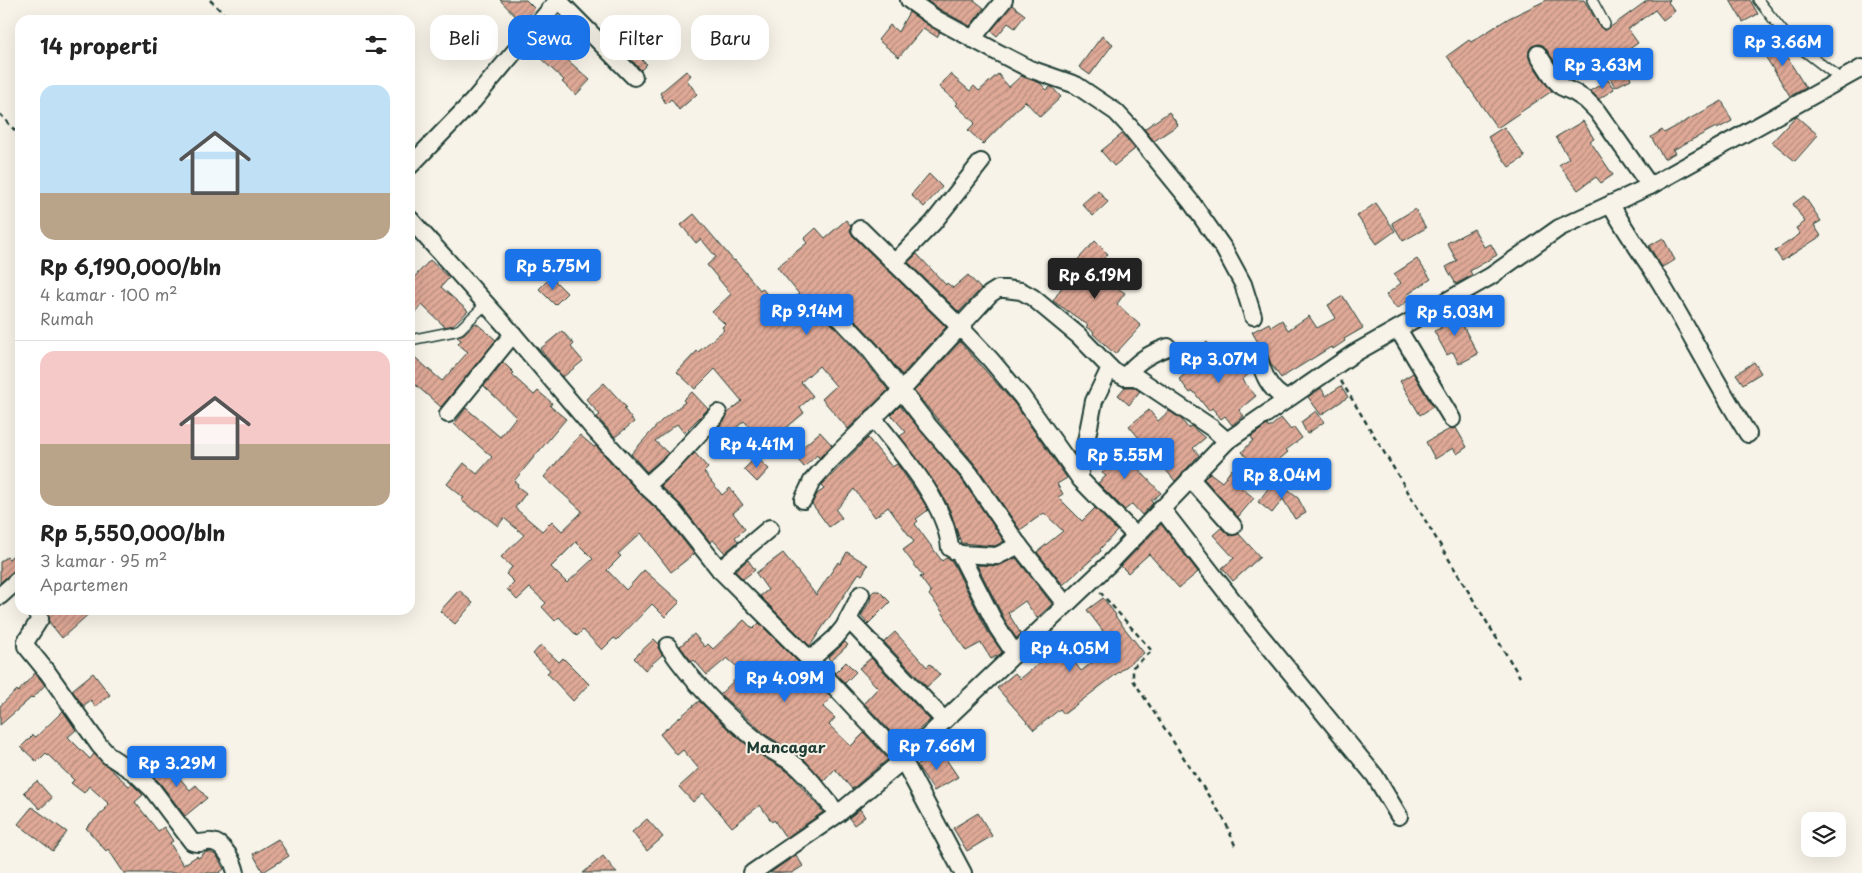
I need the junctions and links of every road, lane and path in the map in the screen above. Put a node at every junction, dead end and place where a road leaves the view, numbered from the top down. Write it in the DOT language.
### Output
graph roads {
  1 [pos="210,0"];
  2 [pos="558,0"];
  3 [pos="909,0"];
  4 [pos="1004,0"];
  5 [pos="1592,0"];
  6 [pos="1758,0"];
  7 [pos="225,15"];
  8 [pos="1605,24"];
  9 [pos="972,39"];
  10 [pos="1538,54"];
  11 [pos="1862,68"];
  12 [pos="634,77"];
  13 [pos="1842,80"];
  14 [pos="0,114"];
  15 [pos="15,130"];
  16 [pos="415,161"];
  17 [pos="981,162"];
  18 [pos="1650,186"];
  19 [pos="1611,204"];
  20 [pos="415,225"];
  21 [pos="860,229"];
  22 [pos="894,263"];
  23 [pos="486,304"];
  24 [pos="835,313"];
  25 [pos="1253,316"];
  26 [pos="961,328"];
  27 [pos="1398,329"];
  28 [pos="513,334"];
  29 [pos="415,339"];
  30 [pos="1168,347"];
  31 [pos="1258,356"];
  32 [pos="1333,367"];
  33 [pos="1117,373"];
  34 [pos="902,390"];
  35 [pos="1287,399"];
  36 [pos="718,413"];
  37 [pos="448,414"];
  38 [pos="873,418"];
  39 [pos="1452,419"];
  40 [pos="1748,434"];
  41 [pos="1227,441"];
  42 [pos="1190,478"];
  43 [pos="1083,482"];
  44 [pos="646,486"];
  45 [pos="803,500"];
  46 [pos="1160,508"];
  47 [pos="1233,526"];
  48 [pos="770,528"];
  49 [pos="1136,536"];
  50 [pos="1016,541"];
  51 [pos="953,547"];
  52 [pos="720,570"];
  53 [pos="1090,583"];
  54 [pos="15,587"];
  55 [pos="861,594"];
  56 [pos="0,596"];
  57 [pos="1066,605"];
  58 [pos="38,615"];
  59 [pos="852,624"];
  60 [pos="668,646"];
  61 [pos="1015,654"];
  62 [pos="810,660"];
  63 [pos="1520,677"];
  64 [pos="944,720"];
  65 [pos="903,760"];
  66 [pos="838,814"];
  67 [pos="1399,816"];
  68 [pos="1236,848"];
  69 [pos="236,873"];
  70 [pos="752,873"];
  71 [pos="962,873"];
  1 -- 7 [label="path"];
  2 -- 12 [label="street"];
  2 -- 16 [label="street"];
  3 -- 9 [label="street"];
  4 -- 9 [label="street"];
  5 -- 8 [label="lane"];
  6 -- 13 [label="lane"];
  9 -- 25 [label="street"];
  10 -- 18 [label="street"];
  11 -- 13 [label="street"];
  13 -- 18 [label="street"];
  14 -- 15 [label="path"];
  17 -- 22 [label="street"];
  18 -- 19 [label="street"];
  19 -- 27 [label="street"];
  19 -- 40 [label="street"];
  20 -- 23 [label="street"];
  21 -- 22 [label="street"];
  22 -- 26 [label="street"];
  23 -- 28 [label="street"];
  23 -- 29 [label="lane"];
  24 -- 34 [label="street"];
  26 -- 33 [label="street"];
  26 -- 34 [label="street"];
  26 -- 43 [label="street"];
  27 -- 32 [label="street"];
  27 -- 39 [label="street"];
  28 -- 37 [label="street"];
  28 -- 44 [label="street"];
  30 -- 33 [label="street"];
  31 -- 35 [label="street"];
  32 -- 35 [label="street"];
  32 -- 63 [label="path"];
  33 -- 41 [label="street"];
  33 -- 43 [label="street"];
  34 -- 38 [label="street"];
  34 -- 50 [label="street"];
  35 -- 41 [label="street"];
  36 -- 44 [label="street"];
  38 -- 45 [label="street"];
  38 -- 51 [label="street"];
  41 -- 42 [label="street"];
  42 -- 46 [label="street"];
  42 -- 47 [label="street"];
  43 -- 49 [label="street"];
  44 -- 52 [label="street"];
  46 -- 49 [label="street"];
  46 -- 67 [label="street"];
  48 -- 52 [label="street"];
  49 -- 53 [label="street"];
  50 -- 51 [label="street"];
  50 -- 57 [label="street"];
  51 -- 61 [label="street"];
  52 -- 62 [label="street"];
  53 -- 57 [label="street"];
  53 -- 68 [label="path"];
  54 -- 56 [label="street"];
  55 -- 59 [label="street"];
  57 -- 61 [label="street"];
  58 -- 69 [label="street"];
  59 -- 62 [label="street"];
  59 -- 64 [label="street"];
  60 -- 66 [label="street"];
  61 -- 64 [label="street"];
  62 -- 65 [label="street"];
  64 -- 65 [label="street"];
  65 -- 66 [label="street"];
  65 -- 71 [label="street"];
  66 -- 70 [label="street"];
}
